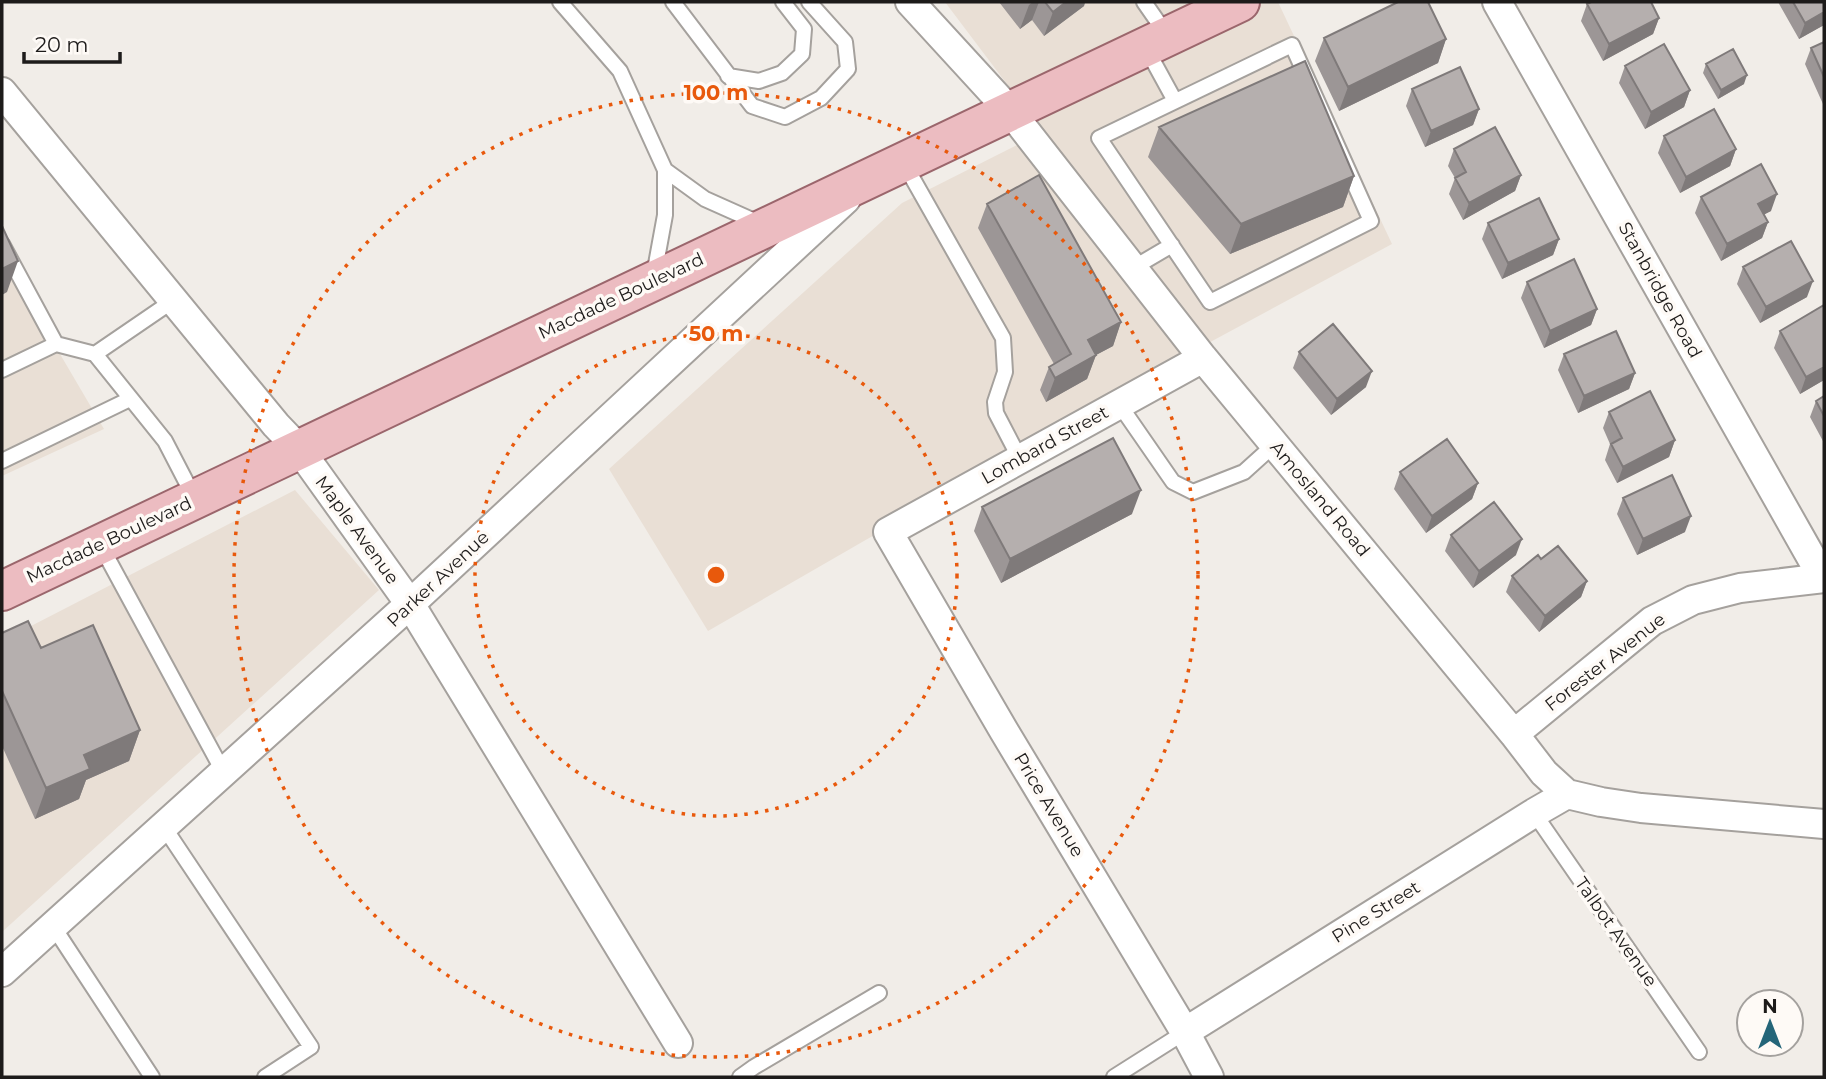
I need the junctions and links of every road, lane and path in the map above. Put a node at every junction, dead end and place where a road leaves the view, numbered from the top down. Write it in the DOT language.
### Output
graph roads {
  1 [pos="560,2"];
  2 [pos="673,2"];
  3 [pos="783,2"];
  4 [pos="809,2"];
  5 [pos="910,2"];
  6 [pos="1144,2"];
  7 [pos="1240,2"];
  8 [pos="1497,2"];
  9 [pos="1157,42"];
  10 [pos="728,76"];
  11 [pos="2,92"];
  12 [pos="1175,102"];
  13 [pos="1010,111"];
  14 [pos="904,162"];
  15 [pos="666,170"];
  16 [pos="867,179"];
  17 [pos="766,227"];
  18 [pos="2,244"];
  19 [pos="1172,245"];
  20 [pos="1133,268"];
  21 [pos="654,281"];
  22 [pos="174,300"];
  23 [pos="56,344"];
  24 [pos="95,354"];
  25 [pos="1203,358"];
  26 [pos="2,370"];
  27 [pos="130,399"];
  28 [pos="1119,404"];
  29 [pos="1275,444"];
  30 [pos="299,449"];
  31 [pos="1020,459"];
  32 [pos="2,461"];
  33 [pos="196,499"];
  34 [pos="888,532"];
  35 [pos="100,544"];
  36 [pos="1824,578"];
  37 [pos="2,591"];
  38 [pos="410,604"];
  39 [pos="1514,734"];
  40 [pos="224,773"];
  41 [pos="1567,794"];
  42 [pos="1534,813"];
  43 [pos="1824,824"];
  44 [pos="164,827"];
  45 [pos="53,926"];
  46 [pos="2,972"];
  47 [pos="878,993"];
  48 [pos="1185,1032"];
  49 [pos="678,1043"];
  50 [pos="1699,1052"];
  51 [pos="152,1077"];
  52 [pos="265,1077"];
  53 [pos="740,1077"];
  54 [pos="1114,1077"];
  55 [pos="1209,1077"];
  1 -- 15 [label="lane"];
  2 -- 10 [label="lane"];
  3 -- 10 [label="lane"];
  4 -- 10 [label="lane"];
  5 -- 13 [label="street, Amosland Road"];
  6 -- 9 [label="lane"];
  7 -- 9 [label="main road, Macdade Boulevard"];
  8 -- 36 [label="street, Stanbridge Road"];
  9 -- 12 [label="lane"];
  9 -- 13 [label="main road, Macdade Boulevard"];
  11 -- 22 [label="street, Maple Avenue"];
  12 -- 19 [label="lane"];
  12 -- 19 [label="lane"];
  13 -- 14 [label="main road, Macdade Boulevard"];
  13 -- 20 [label="street, Amosland Road"];
  14 -- 16 [label="main road, Macdade Boulevard"];
  14 -- 31 [label="lane"];
  15 -- 17 [label="lane"];
  15 -- 21 [label="lane"];
  16 -- 17 [label="main road, Macdade Boulevard"];
  16 -- 38 [label="street, Parker Avenue"];
  17 -- 21 [label="main road, Macdade Boulevard"];
  18 -- 23 [label="lane"];
  19 -- 20 [label="lane"];
  20 -- 25 [label="street, Amosland Road"];
  21 -- 30 [label="main road, Macdade Boulevard"];
  22 -- 24 [label="lane"];
  22 -- 30 [label="street, Maple Avenue"];
  23 -- 24 [label="lane"];
  23 -- 26 [label="lane"];
  24 -- 27 [label="lane"];
  25 -- 28 [label="street, Lombard Street"];
  25 -- 29 [label="street, Amosland Road"];
  27 -- 32 [label="lane"];
  27 -- 33 [label="lane"];
  28 -- 29 [label="lane"];
  28 -- 31 [label="street, Lombard Street"];
  29 -- 39 [label="street, Amosland Road"];
  30 -- 33 [label="main road, Macdade Boulevard"];
  30 -- 38 [label="street, Maple Avenue"];
  31 -- 34 [label="street, Lombard Street"];
  33 -- 35 [label="main road, Macdade Boulevard"];
  34 -- 48 [label="street, Price Avenue"];
  35 -- 37 [label="main road, Macdade Boulevard"];
  35 -- 40 [label="lane"];
  36 -- 39 [label="street, Forester Avenue"];
  38 -- 40 [label="street, Parker Avenue"];
  38 -- 49 [label="street, Maple Avenue"];
  39 -- 41 [label="street, Amosland Road"];
  40 -- 44 [label="street, Parker Avenue"];
  41 -- 42 [label="street, Pine Street"];
  41 -- 43 [label="street"];
  42 -- 48 [label="street, Pine Street"];
  42 -- 50 [label="lane, Talbot Avenue"];
  44 -- 45 [label="street, Parker Avenue"];
  44 -- 52 [label="lane"];
  45 -- 46 [label="street, Parker Avenue"];
  45 -- 51 [label="lane"];
  47 -- 53 [label="lane"];
  48 -- 54 [label="lane"];
  48 -- 55 [label="street, Price Avenue"];
}
